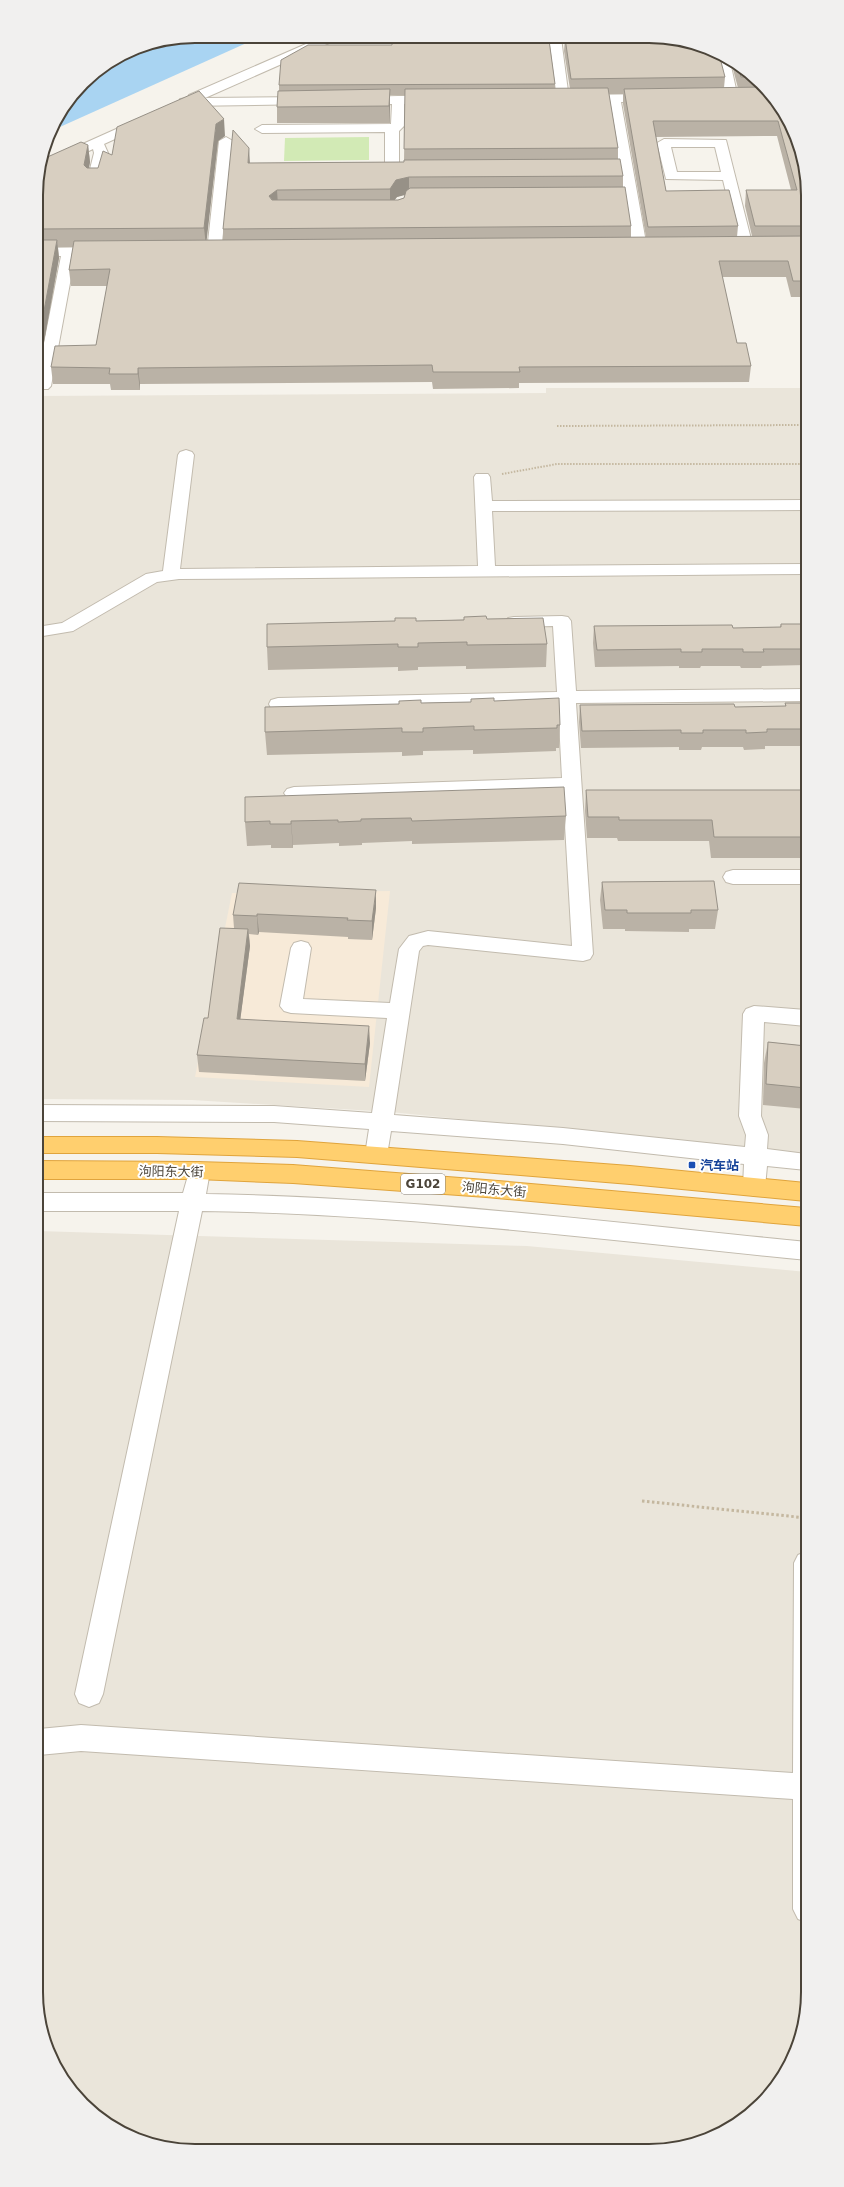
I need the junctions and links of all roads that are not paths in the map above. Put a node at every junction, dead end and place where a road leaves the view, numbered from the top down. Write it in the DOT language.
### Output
graph roads {
  1 [pos="318,43"];
  2 [pos="556,43"];
  3 [pos="724,62"];
  4 [pos="669,98"];
  5 [pos="717,98"];
  6 [pos="732,98"];
  7 [pos="746,98"];
  8 [pos="547,99"];
  9 [pos="563,99"];
  10 [pos="614,99"];
  11 [pos="398,100"];
  12 [pos="445,100"];
  13 [pos="319,101"];
  14 [pos="351,101"];
  15 [pos="185,102"];
  16 [pos="171,108"];
  17 [pos="157,114"];
  18 [pos="394,128"];
  19 [pos="262,129"];
  20 [pos="226,141"];
  21 [pos="97,142"];
  22 [pos="47,166"];
  23 [pos="580,170"];
  24 [pos="626,170"];
  25 [pos="433,171"];
  26 [pos="729,176"];
  27 [pos="94,181"];
  28 [pos="583,198"];
  29 [pos="631,198"];
  30 [pos="731,247"];
  31 [pos="746,247"];
  32 [pos="761,247"];
  33 [pos="624,248"];
  34 [pos="640,248"];
  35 [pos="655,248"];
  36 [pos="214,250"];
  37 [pos="230,250"];
  38 [pos="115,251"];
  39 [pos="199,251"];
  40 [pos="43,252"];
  41 [pos="69,252"];
  42 [pos="43,386"];
  43 [pos="186,455"];
  44 [pos="482,478"];
  45 [pos="801,505"];
  46 [pos="484,506"];
  47 [pos="801,569"];
  48 [pos="487,570"];
  49 [pos="171,575"];
  50 [pos="498,622"];
  51 [pos="43,631"];
  52 [pos="801,696"];
  53 [pos="567,697"];
  54 [pos="278,704"];
  55 [pos="572,784"];
  56 [pos="294,793"];
  57 [pos="733,877"];
  58 [pos="801,877"];
  59 [pos="301,948"];
  60 [pos="399,1011"];
  61 [pos="801,1018"];
  62 [pos="43,1113"];
  63 [pos="381,1122"];
  64 [pos="43,1145"];
  65 [pos="376,1155"];
  66 [pos="756,1156"];
  67 [pos="801,1161"];
  68 [pos="43,1170"];
  69 [pos="199,1171"];
  70 [pos="754,1187"];
  71 [pos="801,1192"];
  72 [pos="43,1202"];
  73 [pos="192,1203"];
  74 [pos="801,1218"];
  75 [pos="801,1251"];
  76 [pos="89,1694"];
  77 [pos="43,1742"];
  78 [pos="801,1787"];
  1 -- 15 [label="street"];
  2 -- 9 [label="street"];
  3 -- 6 [label="street"];
  4 -- 10 [label="street"];
  5 -- 6 [label="street"];
  6 -- 7 [label="street"];
  8 -- 9 [label="street"];
  9 -- 10 [label="street"];
  10 -- 24 [label="street"];
  11 -- 12 [label="street"];
  11 -- 14 [label="street"];
  11 -- 18 [label="street"];
  13 -- 15 [label="street"];
  15 -- 16 [label="street"];
  17 -- 21 [label="street"];
  18 -- 19 [label="street"];
  18 -- 25 [label="street"];
  20 -- 36 [label="street"];
  21 -- 22 [label="street"];
  21 -- 27 [label="street"];
  23 -- 24 [label="street"];
  24 -- 29 [label="street"];
  26 -- 26 [label="street"];
  26 -- 31 [label="street"];
  28 -- 29 [label="street"];
  29 -- 34 [label="street"];
  30 -- 31 [label="street"];
  31 -- 32 [label="street"];
  33 -- 34 [label="street"];
  34 -- 35 [label="street"];
  36 -- 37 [label="street"];
  36 -- 39 [label="street"];
  38 -- 41 [label="street"];
  40 -- 41 [label="street"];
  41 -- 42 [label="street"];
  43 -- 49 [label="street"];
  44 -- 46 [label="street"];
  45 -- 46 [label="street"];
  46 -- 48 [label="street"];
  47 -- 48 [label="street"];
  48 -- 49 [label="street"];
  49 -- 51 [label="street"];
  50 -- 53 [label="street"];
  52 -- 53 [label="street"];
  53 -- 54 [label="street"];
  53 -- 55 [label="street"];
  55 -- 56 [label="street"];
  55 -- 60 [label="street"];
  57 -- 58 [label="street"];
  59 -- 60 [label="street"];
  60 -- 63 [label="street"];
  61 -- 66 [label="street"];
  62 -- 63 [label="street"];
  63 -- 65 [label="street"];
  63 -- 66 [label="street"];
  64 -- 65 [label="highway, 泃阳东大街 / G102"];
  65 -- 70 [label="highway, 泃阳东大街 / G102"];
  66 -- 67 [label="street"];
  66 -- 70 [label="street"];
  68 -- 69 [label="highway, 泃阳东大街 / G102"];
  69 -- 73 [label="street"];
  69 -- 74 [label="highway, 泃阳东大街 / G102"];
  70 -- 71 [label="highway, 泃阳东大街 / G102"];
  72 -- 73 [label="street"];
  73 -- 75 [label="street"];
  73 -- 76 [label="street"];
  77 -- 78 [label="street"];
}
